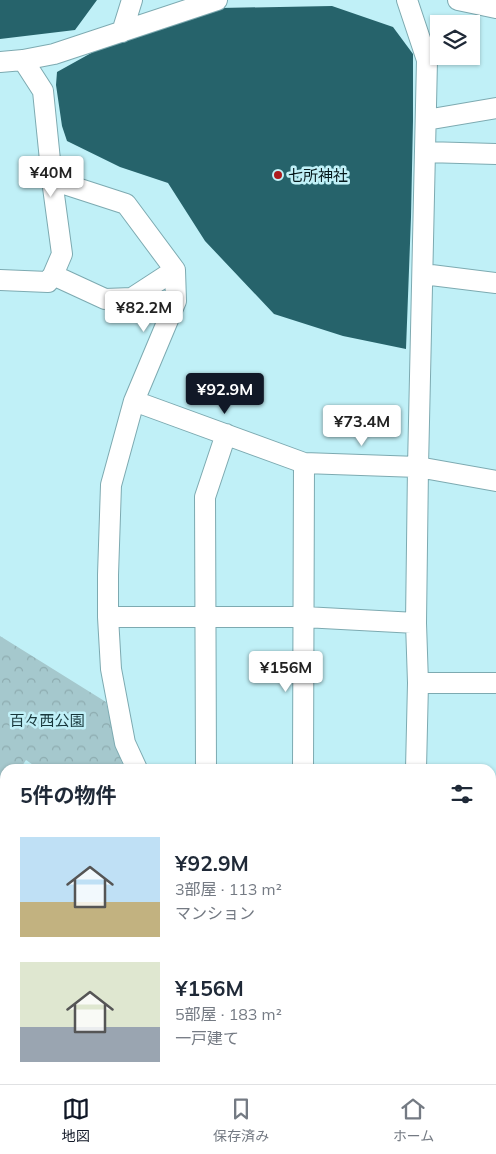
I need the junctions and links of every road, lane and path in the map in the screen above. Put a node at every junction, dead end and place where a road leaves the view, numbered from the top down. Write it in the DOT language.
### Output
graph roads {
  1 [pos="132,0"];
  2 [pos="217,0"];
  3 [pos="407,0"];
  4 [pos="458,0"];
  5 [pos="496,8"];
  6 [pos="122,32"];
  7 [pos="23,60"];
  8 [pos="0,62"];
  9 [pos="496,108"];
  10 [pos="426,120"];
  11 [pos="425,152"];
  12 [pos="496,154"];
  13 [pos="52,180"];
  14 [pos="175,270"];
  15 [pos="422,274"];
  16 [pos="53,275"];
  17 [pos="0,280"];
  18 [pos="496,283"];
  19 [pos="134,401"];
  20 [pos="226,434"];
  21 [pos="304,463"];
  22 [pos="418,467"];
  23 [pos="496,481"];
  24 [pos="108,617"];
  25 [pos="205,617"];
  26 [pos="304,617"];
  27 [pos="416,623"];
  28 [pos="418,683"];
  29 [pos="496,683"];
  30 [pos="135,764"];
  31 [pos="206,764"];
  32 [pos="303,764"];
  33 [pos="416,764"];
  1 -- 6 [label="street"];
  2 -- 6 [label="street"];
  3 -- 10 [label="street"];
  4 -- 5 [label="street"];
  6 -- 7 [label="street"];
  7 -- 8 [label="street"];
  7 -- 13 [label="street"];
  9 -- 10 [label="street"];
  10 -- 11 [label="street"];
  11 -- 12 [label="street"];
  11 -- 15 [label="street"];
  13 -- 14 [label="street"];
  13 -- 16 [label="street"];
  14 -- 16 [label="street"];
  14 -- 19 [label="street"];
  15 -- 18 [label="street"];
  15 -- 22 [label="street"];
  16 -- 17 [label="street"];
  19 -- 20 [label="street"];
  19 -- 24 [label="street"];
  20 -- 21 [label="street"];
  20 -- 25 [label="street"];
  21 -- 22 [label="street"];
  21 -- 26 [label="street"];
  22 -- 23 [label="street"];
  22 -- 27 [label="street"];
  24 -- 25 [label="street"];
  24 -- 30 [label="street"];
  25 -- 26 [label="street"];
  25 -- 31 [label="street"];
  26 -- 27 [label="street"];
  26 -- 32 [label="street"];
  27 -- 28 [label="street"];
  28 -- 29 [label="street"];
  28 -- 33 [label="street"];
}
